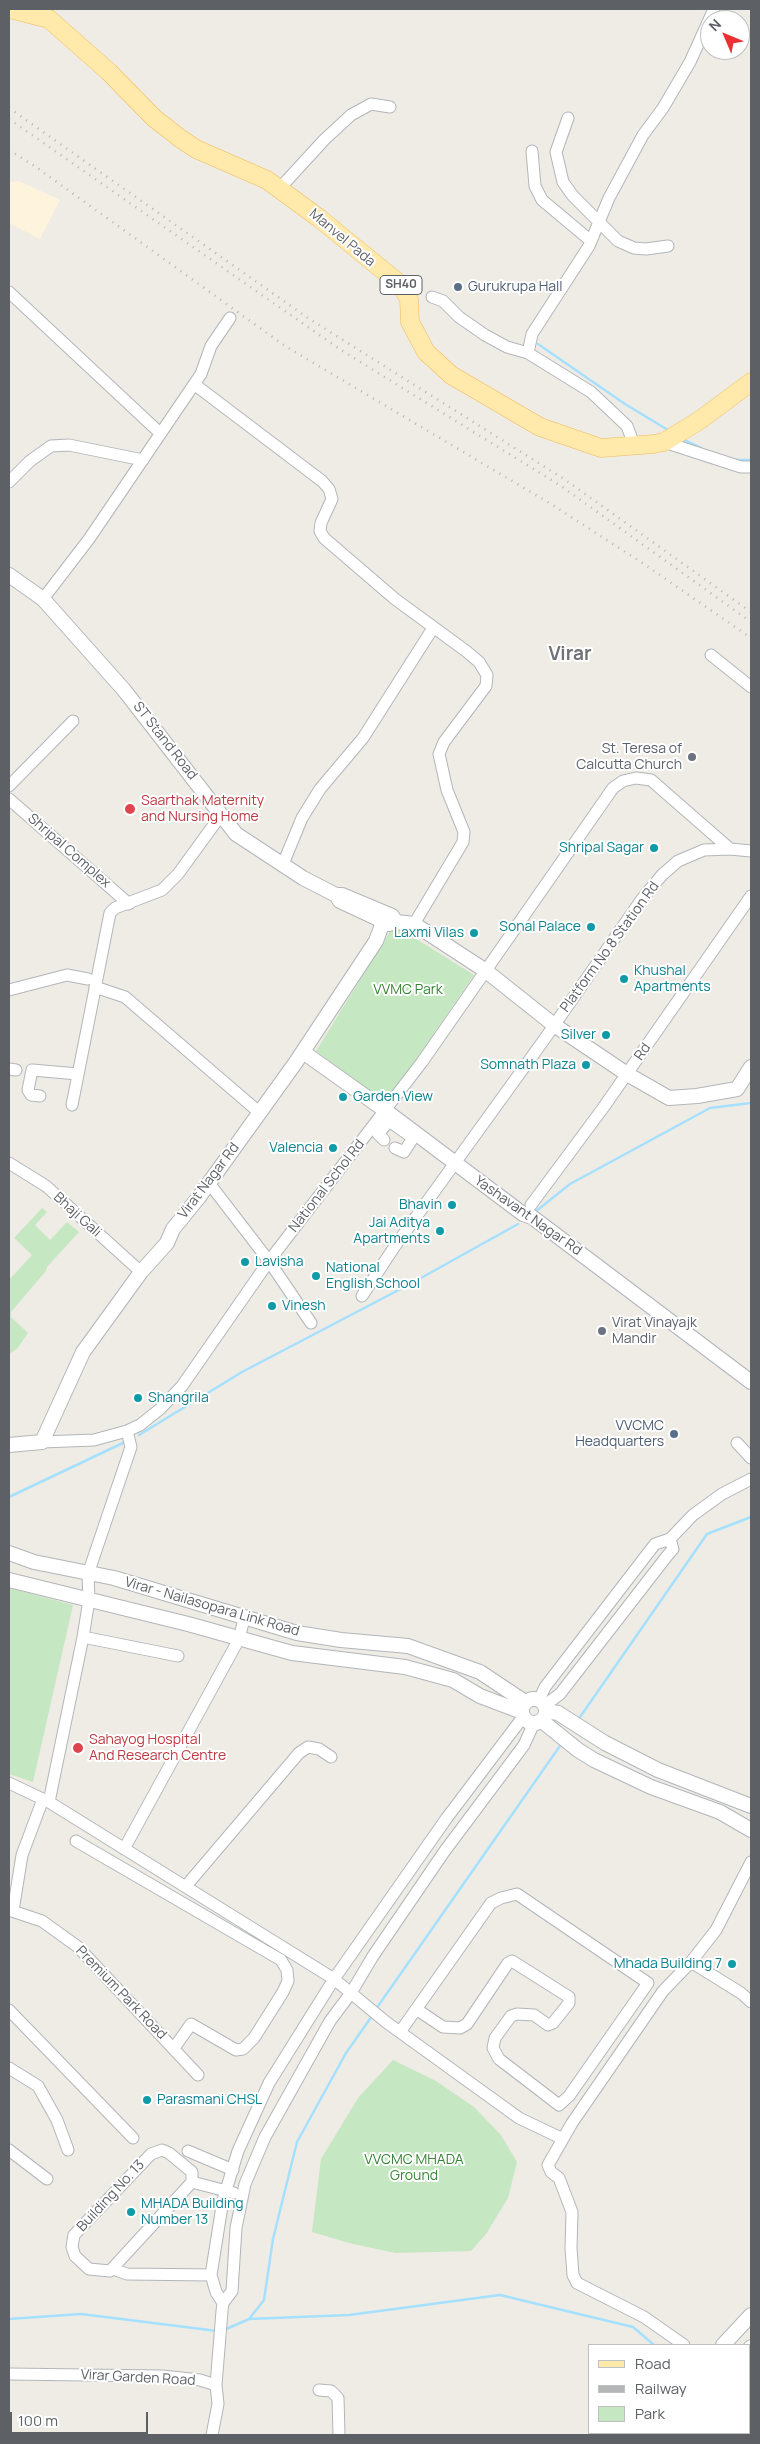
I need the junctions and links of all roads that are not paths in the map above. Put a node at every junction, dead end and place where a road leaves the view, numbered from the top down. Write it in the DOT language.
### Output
graph roads {
  1 [pos="10,9"];
  2 [pos="714,9"];
  3 [pos="40,14"];
  4 [pos="390,107"];
  5 [pos="568,118"];
  6 [pos="532,151"];
  7 [pos="280,188"];
  8 [pos="599,223"];
  9 [pos="591,241"];
  10 [pos="668,246"];
  11 [pos="9,292"];
  12 [pos="432,298"];
  13 [pos="230,318"];
  14 [pos="528,353"];
  15 [pos="751,382"];
  16 [pos="194,384"];
  17 [pos="160,433"];
  18 [pos="664,442"];
  19 [pos="634,447"];
  20 [pos="143,460"];
  21 [pos="751,467"];
  22 [pos="9,482"];
  23 [pos="9,575"];
  24 [pos="43,600"];
  25 [pos="433,628"];
  26 [pos="711,655"];
  27 [pos="751,687"];
  28 [pos="73,720"];
  29 [pos="9,786"];
  30 [pos="9,799"];
  31 [pos="221,815"];
  32 [pos="730,849"];
  33 [pos="751,851"];
  34 [pos="283,864"];
  35 [pos="751,896"];
  36 [pos="129,904"];
  37 [pos="389,919"];
  38 [pos="414,924"];
  39 [pos="486,971"];
  40 [pos="91,983"];
  41 [pos="9,990"];
  42 [pos="554,1025"];
  43 [pos="306,1054"];
  44 [pos="751,1067"];
  45 [pos="74,1074"];
  46 [pos="627,1074"];
  47 [pos="40,1096"];
  48 [pos="67,1102"];
  49 [pos="260,1113"];
  50 [pos="389,1116"];
  51 [pos="384,1140"];
  52 [pos="395,1148"];
  53 [pos="9,1163"];
  54 [pos="454,1163"];
  55 [pos="212,1185"];
  56 [pos="527,1210"];
  57 [pos="269,1261"];
  58 [pos="141,1272"];
  59 [pos="362,1296"];
  60 [pos="311,1323"];
  61 [pos="751,1382"];
  62 [pos="751,1394"];
  63 [pos="127,1433"];
  64 [pos="42,1442"];
  65 [pos="737,1443"];
  66 [pos="9,1445"];
  67 [pos="751,1458"];
  68 [pos="751,1479"];
  69 [pos="670,1539"];
  70 [pos="9,1553"];
  71 [pos="88,1574"];
  72 [pos="9,1580"];
  73 [pos="89,1600"];
  74 [pos="244,1619"];
  75 [pos="83,1637"];
  76 [pos="239,1639"];
  77 [pos="178,1656"];
  78 [pos="539,1713"];
  79 [pos="605,1743"];
  80 [pos="331,1757"];
  81 [pos="594,1760"];
  82 [pos="9,1783"];
  83 [pos="46,1800"];
  84 [pos="751,1806"];
  85 [pos="751,1830"];
  86 [pos="76,1841"];
  87 [pos="124,1849"];
  88 [pos="751,1862"];
  89 [pos="186,1886"];
  90 [pos="11,1911"];
  91 [pos="691,1962"];
  92 [pos="334,1979"];
  93 [pos="648,1983"];
  94 [pos="663,1991"];
  95 [pos="355,1997"];
  96 [pos="751,2002"];
  97 [pos="416,2009"];
  98 [pos="9,2010"];
  99 [pos="400,2032"];
  100 [pos="174,2048"];
  101 [pos="9,2068"];
  102 [pos="198,2075"];
  103 [pos="559,2105"];
  104 [pos="573,2120"];
  105 [pos="133,2138"];
  106 [pos="563,2139"];
  107 [pos="9,2150"];
  108 [pos="68,2150"];
  109 [pos="188,2151"];
  110 [pos="234,2170"];
  111 [pos="47,2179"];
  112 [pos="192,2182"];
  113 [pos="226,2191"];
  114 [pos="243,2195"];
  115 [pos="113,2269"];
  116 [pos="211,2275"];
  117 [pos="222,2307"];
  118 [pos="751,2315"];
  119 [pos="683,2344"];
  120 [pos="725,2344"];
  121 [pos="9,2374"];
  122 [pos="216,2385"];
  123 [pos="319,2390"];
  124 [pos="212,2435"];
  125 [pos="340,2435"];
  1 -- 3 [label="main road"];
  2 -- 8 [label="street"];
  3 -- 7 [label="main road, Manvel Pada / SH40"];
  4 -- 7 [label="street"];
  5 -- 8 [label="street"];
  6 -- 9 [label="street"];
  7 -- 19 [label="main road, Manvel Pada / SH40"];
  8 -- 9 [label="street"];
  8 -- 10 [label="street"];
  9 -- 14 [label="street"];
  11 -- 17 [label="street"];
  12 -- 14 [label="street"];
  13 -- 16 [label="street"];
  14 -- 19 [label="street"];
  15 -- 18 [label="main road, Manvel Pada / SH40"];
  16 -- 17 [label="street"];
  16 -- 25 [label="street"];
  17 -- 20 [label="street"];
  18 -- 19 [label="main road, Manvel Pada / SH40"];
  18 -- 21 [label="street"];
  20 -- 22 [label="street"];
  20 -- 24 [label="street"];
  23 -- 24 [label="street, ST Stand Road"];
  24 -- 31 [label="street, ST Stand Road"];
  25 -- 34 [label="street"];
  25 -- 38 [label="street"];
  26 -- 27 [label="street"];
  28 -- 29 [label="street"];
  30 -- 36 [label="street, Shripal Complex"];
  31 -- 34 [label="street, ST Stand Road"];
  31 -- 36 [label="street"];
  32 -- 33 [label="street, Platform No.8 Station Rd"];
  32 -- 39 [label="street, National Schol Rd"];
  32 -- 42 [label="street, Platform No.8 Station Rd"];
  34 -- 37 [label="street, ST Stand Road"];
  35 -- 46 [label="street, Rd"];
  36 -- 40 [label="street"];
  37 -- 38 [label="street, ST Stand Road"];
  37 -- 43 [label="street, Virat Nagar Rd"];
  38 -- 39 [label="street"];
  39 -- 42 [label="street"];
  39 -- 50 [label="street, National Schol Rd"];
  40 -- 41 [label="street"];
  40 -- 45 [label="street"];
  40 -- 49 [label="street"];
  42 -- 46 [label="street"];
  42 -- 54 [label="street, Platform No.8 Station Rd"];
  43 -- 49 [label="street, Virat Nagar Rd"];
  43 -- 50 [label="street, Yashavant Nagar Rd"];
  43 -- 55 [label="street"];
  44 -- 46 [label="street"];
  45 -- 47 [label="street"];
  45 -- 48 [label="street"];
  46 -- 56 [label="street, Rd"];
  49 -- 55 [label="street, Virat Nagar Rd"];
  50 -- 51 [label="street"];
  50 -- 52 [label="street"];
  50 -- 54 [label="street, Yashavant Nagar Rd"];
  50 -- 57 [label="street, National Schol Rd"];
  53 -- 58 [label="street, Bhaji Gali"];
  54 -- 56 [label="street, Yashavant Nagar Rd"];
  54 -- 59 [label="street, Platform No.8 Station Rd"];
  55 -- 57 [label="street"];
  55 -- 58 [label="street, Virat Nagar Rd"];
  56 -- 61 [label="street, Yashavant Nagar Rd"];
  56 -- 62 [label="street"];
  57 -- 60 [label="street"];
  57 -- 63 [label="street, National Schol Rd"];
  58 -- 64 [label="street, Virat Nagar Rd"];
  63 -- 64 [label="street, National Schol Rd"];
  63 -- 71 [label="street"];
  64 -- 66 [label="street"];
  65 -- 67 [label="street"];
  68 -- 69 [label="street"];
  69 -- 78 [label="street"];
  69 -- 78 [label="street"];
  70 -- 71 [label="street, Virar - Nailasopara Link Road"];
  71 -- 73 [label="street"];
  71 -- 74 [label="street, Virar - Nailasopara Link Road"];
  72 -- 73 [label="street, Virar - Nailasopara Link Road"];
  73 -- 75 [label="street"];
  73 -- 76 [label="street, Virar - Nailasopara Link Road"];
  74 -- 76 [label="street"];
  74 -- 78 [label="street, Virar - Nailasopara Link Road"];
  75 -- 77 [label="street"];
  75 -- 83 [label="street"];
  76 -- 78 [label="street, Virar - Nailasopara Link Road"];
  76 -- 87 [label="street"];
  78 -- 79 [label="street, Virar - Nailasopara Link Road"];
  78 -- 81 [label="street, Virar - Nailasopara Link Road"];
  78 -- 92 [label="street"];
  78 -- 95 [label="street"];
  79 -- 81 [label="street"];
  79 -- 84 [label="street, Virar - Nailasopara Link Road"];
  80 -- 89 [label="street"];
  81 -- 85 [label="street, Virar - Nailasopara Link Road"];
  82 -- 83 [label="street"];
  83 -- 87 [label="street"];
  83 -- 90 [label="street"];
  86 -- 100 [label="street"];
  87 -- 89 [label="street"];
  88 -- 91 [label="street"];
  89 -- 92 [label="street"];
  90 -- 100 [label="street, Premium Park Road"];
  91 -- 94 [label="street"];
  91 -- 96 [label="street"];
  92 -- 95 [label="street"];
  92 -- 110 [label="street"];
  93 -- 94 [label="street"];
  93 -- 97 [label="street"];
  93 -- 103 [label="street"];
  94 -- 104 [label="street"];
  95 -- 99 [label="street"];
  95 -- 114 [label="street"];
  97 -- 99 [label="street"];
  97 -- 103 [label="street"];
  98 -- 105 [label="street"];
  99 -- 106 [label="street"];
  100 -- 102 [label="street, Premium Park Road"];
  101 -- 108 [label="street"];
  103 -- 104 [label="street"];
  104 -- 106 [label="street"];
  106 -- 119 [label="street"];
  107 -- 111 [label="street"];
  109 -- 110 [label="street"];
  110 -- 113 [label="street"];
  112 -- 113 [label="street"];
  112 -- 115 [label="street"];
  112 -- 115 [label="street, Building No. 13"];
  113 -- 114 [label="street"];
  113 -- 116 [label="street"];
  114 -- 117 [label="street"];
  115 -- 116 [label="street, Building No. 13"];
  116 -- 117 [label="street"];
  117 -- 122 [label="street"];
  118 -- 120 [label="street"];
  121 -- 122 [label="street, Virar Garden Road"];
  122 -- 124 [label="street"];
  123 -- 125 [label="street"];
}
